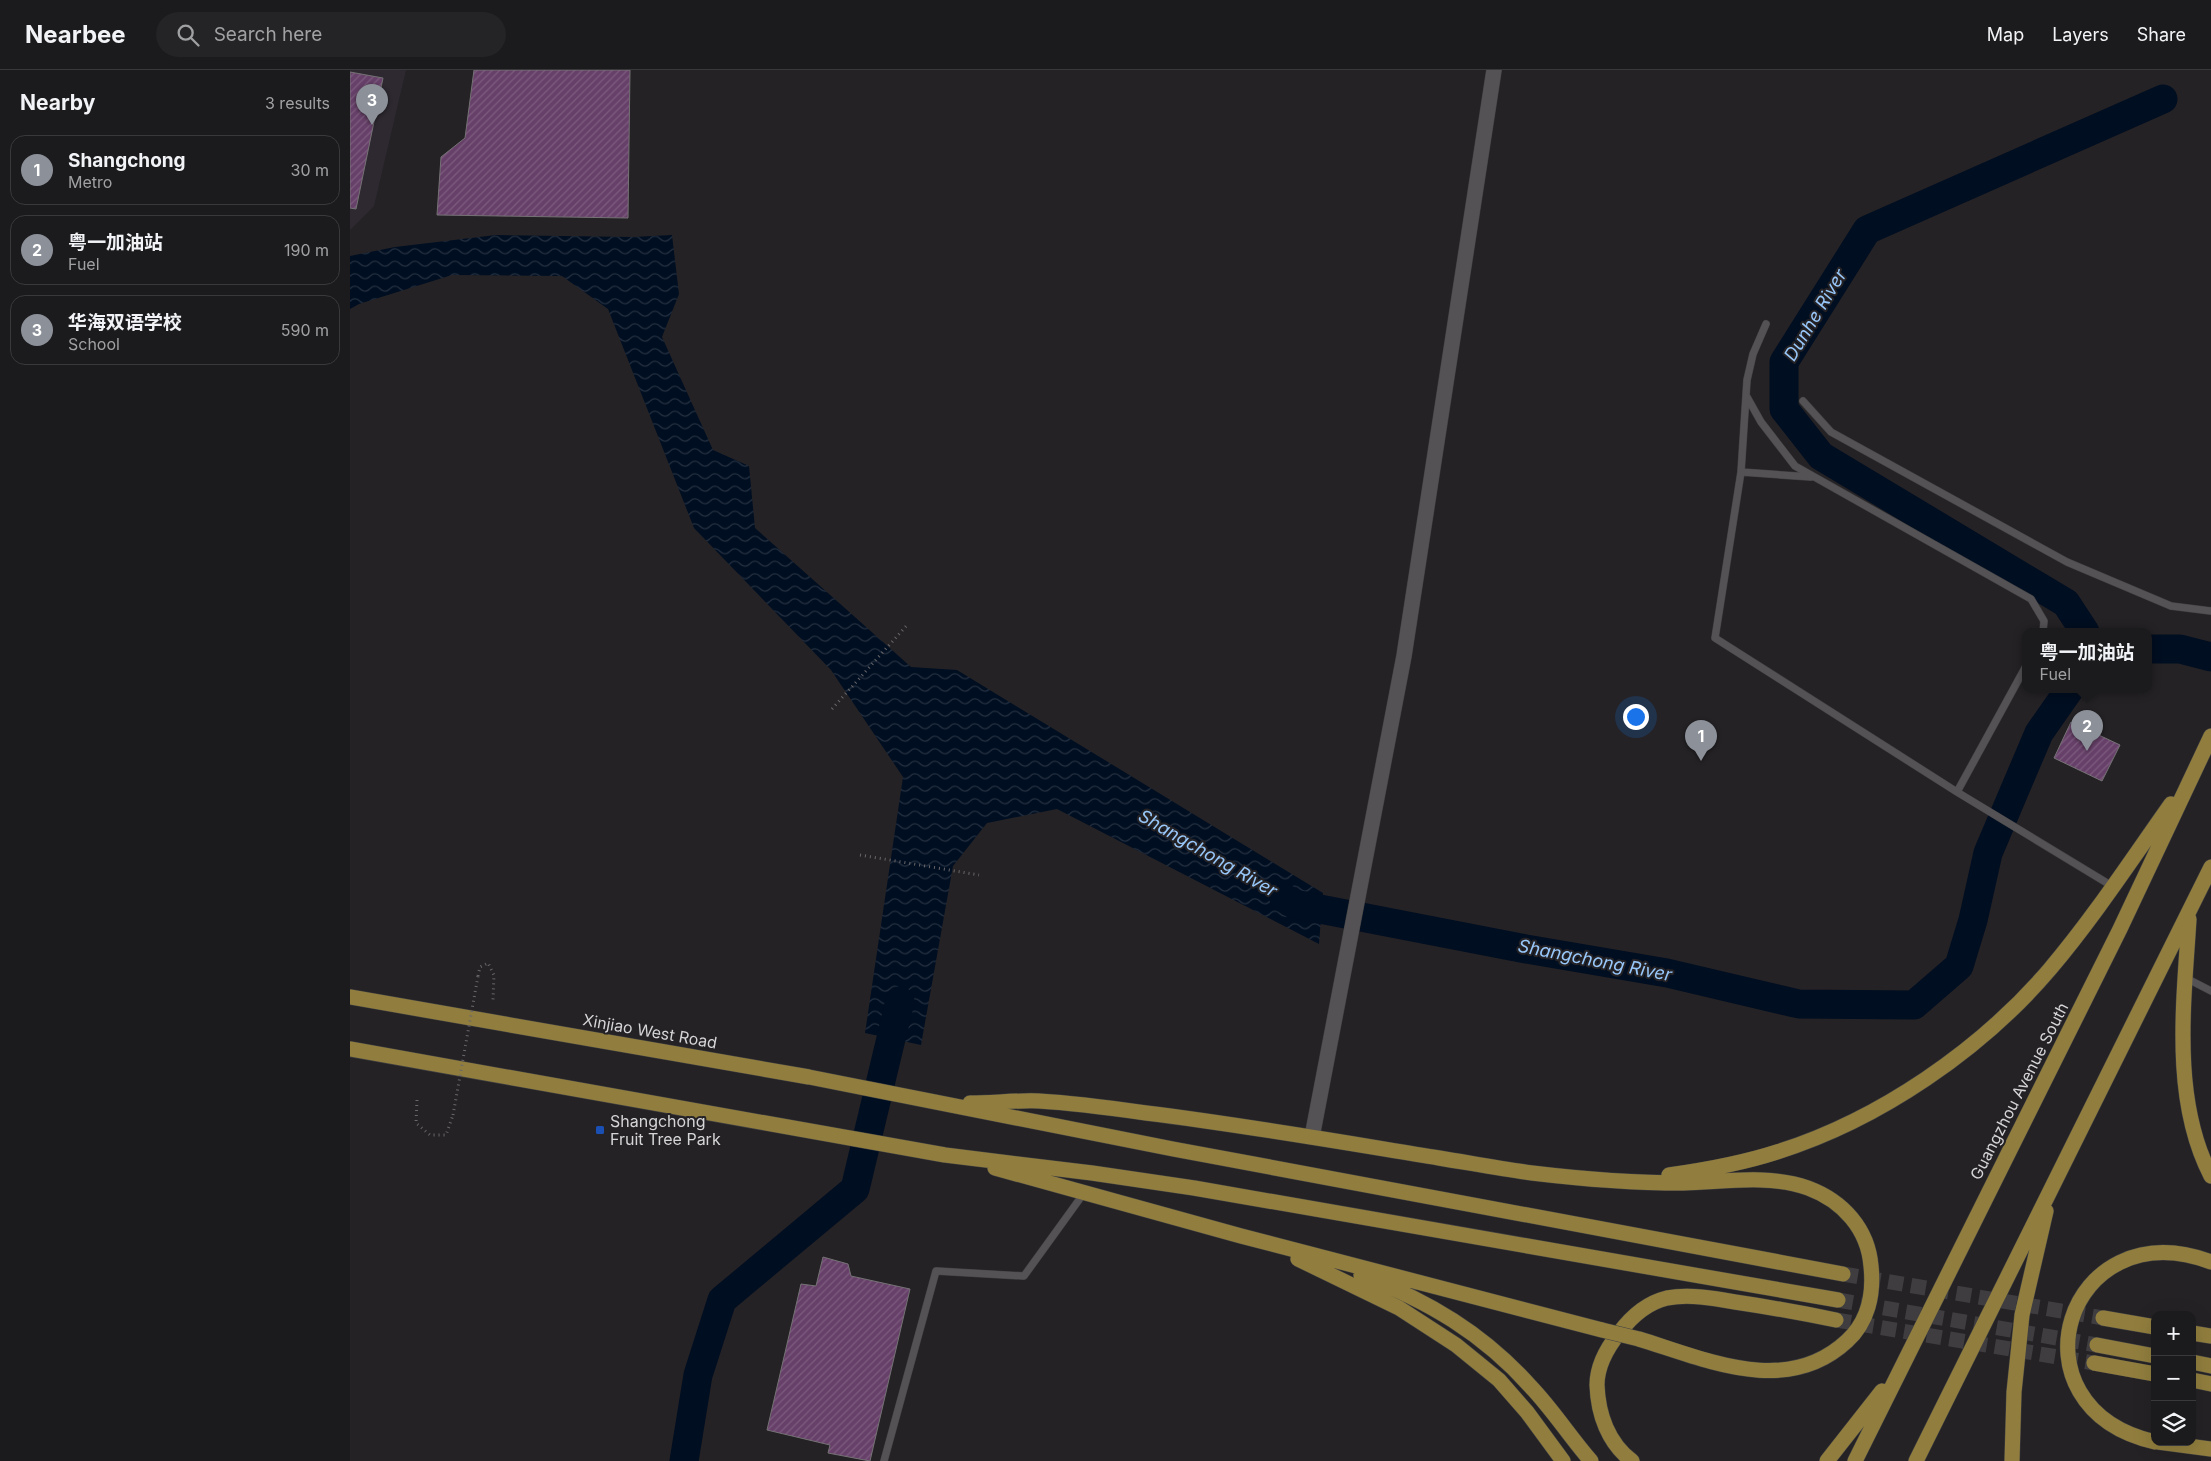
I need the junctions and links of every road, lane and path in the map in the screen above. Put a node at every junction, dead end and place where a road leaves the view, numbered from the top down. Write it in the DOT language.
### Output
graph roads {
  1 [pos="1494,70"];
  2 [pos="1766,324"];
  3 [pos="1746,396"];
  4 [pos="1804,401"];
  5 [pos="1741,472"];
  6 [pos="1814,477"];
  7 [pos="2211,611"];
  8 [pos="908,624"];
  9 [pos="2043,628"];
  10 [pos="2022,673"];
  11 [pos="832,709"];
  12 [pos="2211,736"];
  13 [pos="2192,774"];
  14 [pos="1957,792"];
  15 [pos="860,855"];
  16 [pos="2211,867"];
  17 [pos="979,875"];
  18 [pos="2112,886"];
  19 [pos="2189,912"];
  20 [pos="2186,978"];
  21 [pos="2211,991"];
  22 [pos="350,997"];
  23 [pos="493,1000"];
  24 [pos="350,1049"];
  25 [pos="417,1100"];
  26 [pos="944,1104"];
  27 [pos="1312,1137"];
  28 [pos="945,1155"];
  29 [pos="2211,1176"];
  30 [pos="1586,1178"];
  31 [pos="2053,1183"];
  32 [pos="1084,1193"];
  33 [pos="1241,1236"];
  34 [pos="2211,1262"];
  35 [pos="1843,1274"];
  36 [pos="1838,1300"];
  37 [pos="2103,1318"];
  38 [pos="1836,1320"];
  39 [pos="2151,1326"];
  40 [pos="2196,1334"];
  41 [pos="2211,1336"];
  42 [pos="2097,1345"];
  43 [pos="2151,1355"];
  44 [pos="2094,1363"];
  45 [pos="2196,1363"];
  46 [pos="1901,1366"];
  47 [pos="2211,1366"];
  48 [pos="2151,1373"];
  49 [pos="2196,1381"];
  50 [pos="2211,1384"];
  51 [pos="2151,1441"];
  52 [pos="2193,1446"];
  53 [pos="2211,1448"];
  54 [pos="884,1461"];
  55 [pos="1563,1461"];
  56 [pos="1591,1461"];
  57 [pos="1632,1461"];
  58 [pos="1827,1461"];
  59 [pos="1855,1461"];
  60 [pos="1916,1461"];
  61 [pos="2012,1461"];
  1 -- 27 [label="street"];
  2 -- 3 [label="lane"];
  3 -- 5 [label="lane"];
  3 -- 6 [label="lane"];
  4 -- 7 [label="lane"];
  5 -- 6 [label="lane"];
  5 -- 14 [label="lane"];
  6 -- 9 [label="lane"];
  8 -- 11 [label="path"];
  10 -- 14 [label="lane"];
  12 -- 13 [label="highway, Guangzhou Avenue South"];
  13 -- 18 [label="highway"];
  13 -- 46 [label="highway, Guangzhou Avenue South"];
  14 -- 18 [label="lane"];
  15 -- 17 [label="path"];
  16 -- 19 [label="highway"];
  18 -- 30 [label="highway"];
  19 -- 20 [label="highway"];
  19 -- 31 [label="highway"];
  20 -- 21 [label="lane"];
  20 -- 29 [label="highway"];
  22 -- 26 [label="highway, Xinjiao West Road"];
  23 -- 25 [label="path, bridge"];
  24 -- 28 [label="highway"];
  26 -- 27 [label="highway"];
  26 -- 35 [label="highway"];
  27 -- 30 [label="highway"];
  28 -- 32 [label="highway"];
  28 -- 36 [label="highway"];
  30 -- 33 [label="highway, bridge"];
  31 -- 60 [label="highway"];
  31 -- 61 [label="highway"];
  32 -- 33 [label="highway"];
  32 -- 54 [label="lane"];
  33 -- 55 [label="highway"];
  33 -- 56 [label="highway"];
  34 -- 51 [label="highway"];
  37 -- 39 [label="highway"];
  38 -- 57 [label="highway"];
  40 -- 41 [label="highway"];
  42 -- 43 [label="highway"];
  44 -- 48 [label="highway"];
  45 -- 47 [label="highway"];
  46 -- 58 [label="highway"];
  46 -- 59 [label="highway, Guangzhou Avenue South"];
  49 -- 50 [label="highway"];
  52 -- 53 [label="highway"];
}
